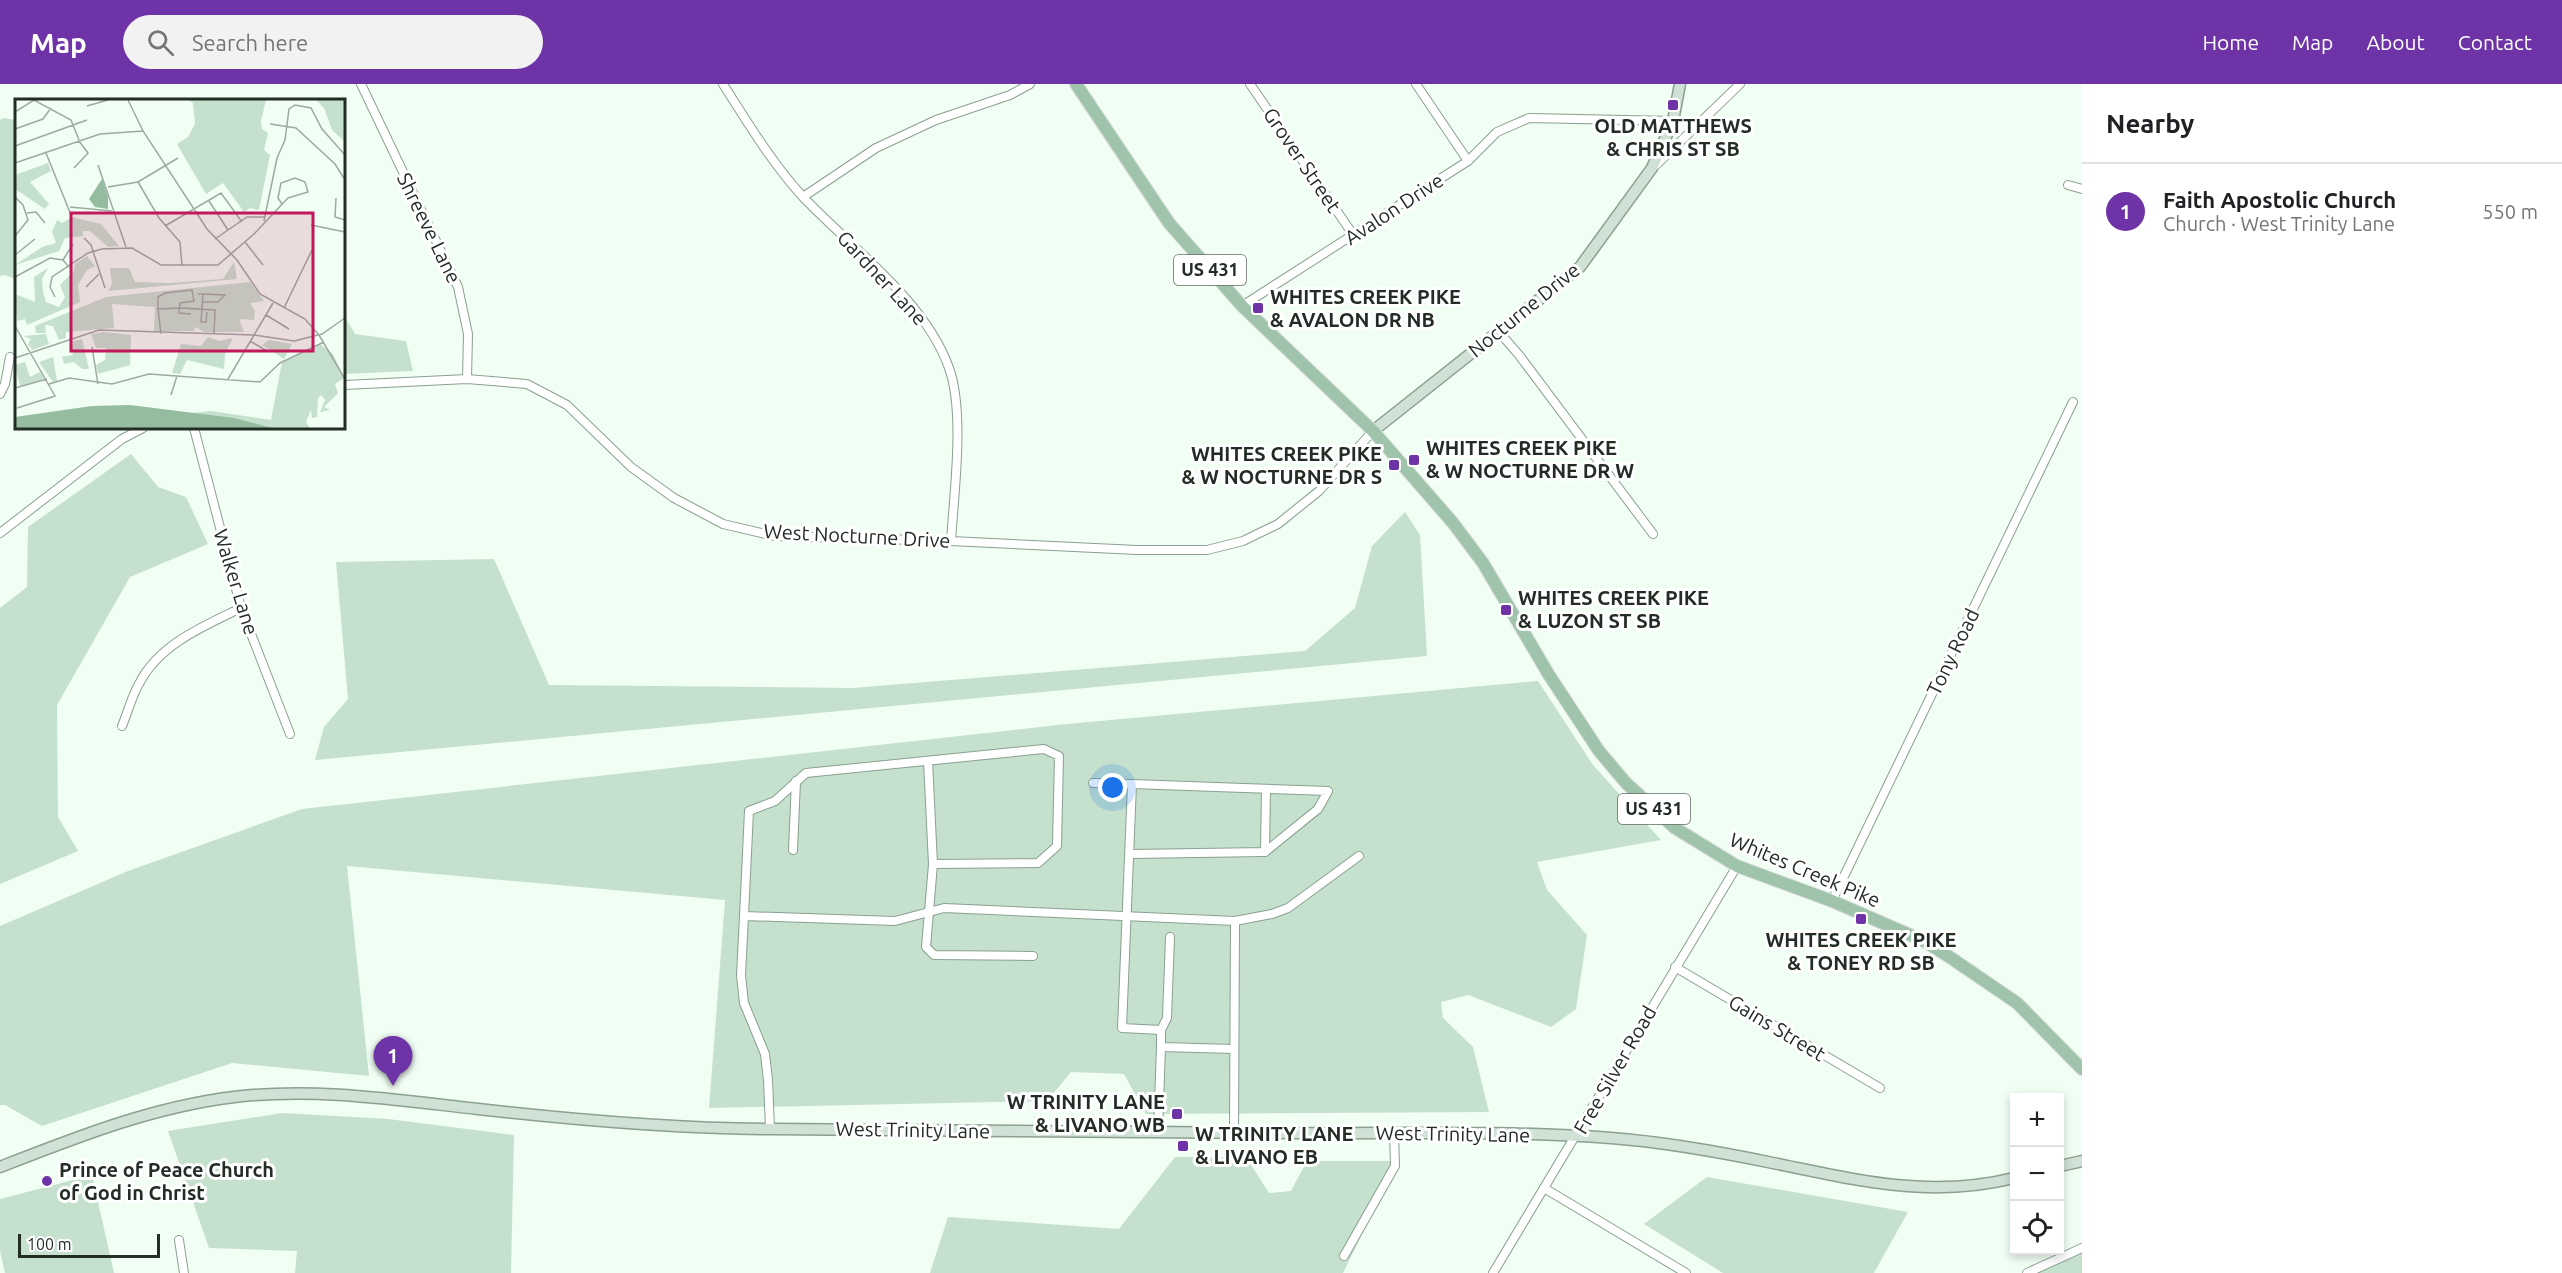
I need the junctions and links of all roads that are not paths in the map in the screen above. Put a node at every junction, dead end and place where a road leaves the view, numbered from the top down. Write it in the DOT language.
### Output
graph roads {
  1 [pos="361,84"];
  2 [pos="723,84"];
  3 [pos="1030,84"];
  4 [pos="1076,84"];
  5 [pos="1250,84"];
  6 [pos="1416,84"];
  7 [pos="1680,84"];
  8 [pos="1740,84"];
  9 [pos="1673,121"];
  10 [pos="1468,161"];
  11 [pos="1652,168"];
  12 [pos="2067,186"];
  13 [pos="2082,189"];
  14 [pos="803,197"];
  15 [pos="1354,236"];
  16 [pos="1242,306"];
  17 [pos="1499,332"];
  18 [pos="10,357"];
  19 [pos="467,379"];
  20 [pos="345,385"];
  21 [pos="0,394"];
  22 [pos="2073,402"];
  23 [pos="141,429"];
  24 [pos="194,429"];
  25 [pos="1373,431"];
  26 [pos="0,533"];
  27 [pos="1653,534"];
  28 [pos="951,541"];
  29 [pos="241,608"];
  30 [pos="122,726"];
  31 [pos="290,734"];
  32 [pos="928,761"];
  33 [pos="796,782"];
  34 [pos="1093,783"];
  35 [pos="1132,784"];
  36 [pos="1266,789"];
  37 [pos="794,850"];
  38 [pos="1265,852"];
  39 [pos="1130,855"];
  40 [pos="1359,856"];
  41 [pos="933,864"];
  42 [pos="1737,866"];
  43 [pos="1832,901"];
  44 [pos="930,911"];
  45 [pos="744,916"];
  46 [pos="1128,916"];
  47 [pos="1235,921"];
  48 [pos="1170,937"];
  49 [pos="1033,956"];
  50 [pos="1675,967"];
  51 [pos="1161,1030"];
  52 [pos="1161,1047"];
  53 [pos="1234,1049"];
  54 [pos="2082,1068"];
  55 [pos="1880,1088"];
  56 [pos="770,1129"];
  57 [pos="1158,1132"];
  58 [pos="1394,1132"];
  59 [pos="1234,1133"];
  60 [pos="1577,1136"];
  61 [pos="2082,1161"];
  62 [pos="2064,1165"];
  63 [pos="0,1167"];
  64 [pos="2010,1179"];
  65 [pos="1544,1188"];
  66 [pos="180,1240"];
  67 [pos="2082,1248"];
  68 [pos="1344,1256"];
  69 [pos="184,1273"];
  70 [pos="1493,1273"];
  71 [pos="1686,1273"];
  72 [pos="2027,1273"];
  1 -- 19 [label="street, Shreeve Lane"];
  2 -- 14 [label="street, Gardner Lane"];
  3 -- 14 [label="street"];
  4 -- 16 [label="main road, Whites Creek Pike / US 431"];
  5 -- 15 [label="street, Grover Street"];
  6 -- 10 [label="street"];
  7 -- 9 [label="main road, Nocturne Drive"];
  8 -- 11 [label="street"];
  9 -- 10 [label="street, Avalon Drive"];
  9 -- 11 [label="main road, Nocturne Drive"];
  10 -- 15 [label="street, Avalon Drive"];
  11 -- 17 [label="main road, Nocturne Drive"];
  12 -- 13 [label="street"];
  14 -- 28 [label="street, Gardner Lane"];
  15 -- 16 [label="street, Avalon Drive"];
  16 -- 25 [label="main road, Whites Creek Pike / US 431"];
  17 -- 25 [label="main road, Nocturne Drive"];
  17 -- 27 [label="street"];
  18 -- 21 [label="street"];
  19 -- 20 [label="street, West Nocturne Drive"];
  19 -- 28 [label="street, West Nocturne Drive"];
  22 -- 43 [label="street, Tony Road"];
  23 -- 26 [label="street"];
  24 -- 29 [label="street, Walker Lane"];
  25 -- 28 [label="street, West Nocturne Drive"];
  25 -- 42 [label="main road, Whites Creek Pike / US 431"];
  29 -- 30 [label="street"];
  29 -- 31 [label="street, Walker Lane"];
  32 -- 33 [label="street"];
  32 -- 41 [label="street"];
  32 -- 41 [label="street"];
  33 -- 37 [label="street"];
  33 -- 45 [label="street"];
  34 -- 35 [label="street"];
  35 -- 36 [label="street"];
  35 -- 39 [label="street"];
  36 -- 38 [label="street"];
  36 -- 38 [label="street"];
  38 -- 39 [label="street"];
  39 -- 46 [label="street"];
  40 -- 47 [label="street"];
  41 -- 44 [label="street"];
  42 -- 43 [label="main road, Whites Creek Pike / US 431"];
  42 -- 50 [label="street, Free Silver Road"];
  43 -- 54 [label="main road, Whites Creek Pike / US 431"];
  44 -- 45 [label="street"];
  44 -- 46 [label="street"];
  44 -- 49 [label="street"];
  45 -- 56 [label="street"];
  46 -- 47 [label="street"];
  46 -- 51 [label="street"];
  47 -- 53 [label="street"];
  48 -- 51 [label="street"];
  50 -- 55 [label="street, Gains Street"];
  50 -- 60 [label="street, Free Silver Road"];
  51 -- 52 [label="street"];
  52 -- 53 [label="street"];
  52 -- 57 [label="street"];
  53 -- 59 [label="street"];
  56 -- 57 [label="main road, West Trinity Lane"];
  56 -- 63 [label="main road, West Trinity Lane"];
  57 -- 59 [label="main road, West Trinity Lane"];
  58 -- 59 [label="main road, West Trinity Lane"];
  58 -- 60 [label="main road, West Trinity Lane"];
  58 -- 68 [label="street"];
  60 -- 64 [label="main road, West Trinity Lane"];
  60 -- 65 [label="street, Free Silver Road"];
  61 -- 62 [label="main road"];
  65 -- 70 [label="street, Free Silver Road"];
  65 -- 71 [label="street"];
  66 -- 69 [label="street"];
  67 -- 72 [label="street"];
}
